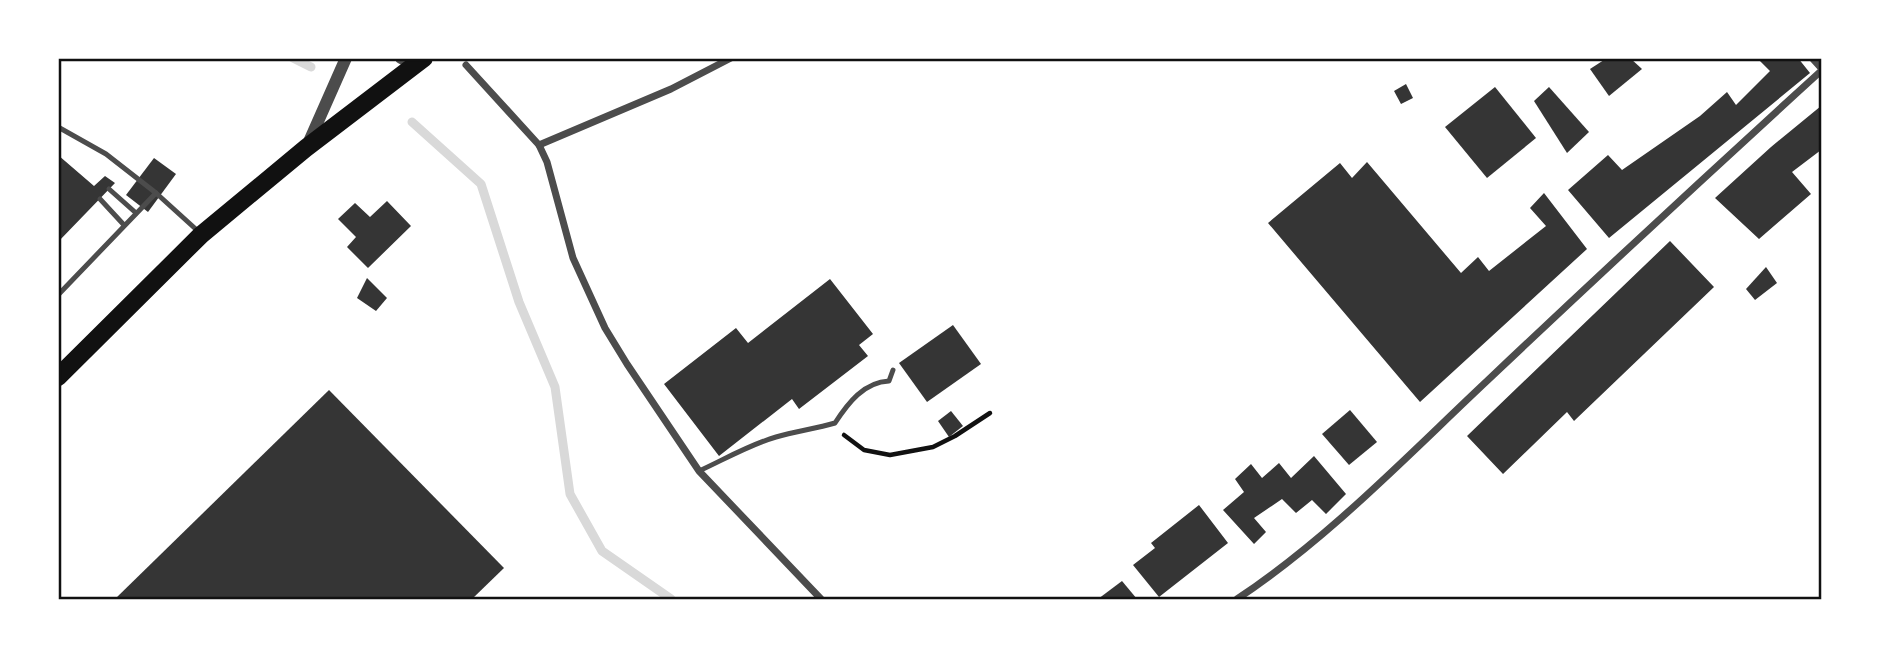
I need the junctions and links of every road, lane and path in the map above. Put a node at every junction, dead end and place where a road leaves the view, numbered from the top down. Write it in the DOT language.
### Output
graph roads {
  1 [pos="346,58"];
  2 [pos="731,58"];
  3 [pos="1812,58"];
  4 [pos="413,60"];
  5 [pos="466,65"];
  6 [pos="1821,70"];
  7 [pos="58,127"];
  8 [pos="539,145"];
  9 [pos="306,148"];
  10 [pos="109,189"];
  11 [pos="156,192"];
  12 [pos="100,199"];
  13 [pos="136,213"];
  14 [pos="124,225"];
  15 [pos="201,235"];
  16 [pos="58,295"];
  17 [pos="893,370"];
  18 [pos="58,377"];
  19 [pos="990,413"];
  20 [pos="835,423"];
  21 [pos="699,471"];
  22 [pos="821,599"];
  23 [pos="1237,599"];
  1 -- 9 [label="street"];
  2 -- 8 [label="street"];
  3 -- 6 [label="street"];
  4 -- 9 [label="main road"];
  5 -- 8 [label="street"];
  6 -- 23 [label="street"];
  7 -- 11 [label="lane"];
  8 -- 21 [label="street"];
  9 -- 15 [label="main road"];
  10 -- 13 [label="lane"];
  11 -- 13 [label="lane"];
  11 -- 15 [label="lane"];
  12 -- 14 [label="lane"];
  13 -- 14 [label="lane"];
  14 -- 16 [label="lane"];
  15 -- 18 [label="main road"];
  17 -- 20 [label="lane"];
  19 -- 20 [label="path"];
  20 -- 21 [label="lane"];
  21 -- 22 [label="street"];
}
